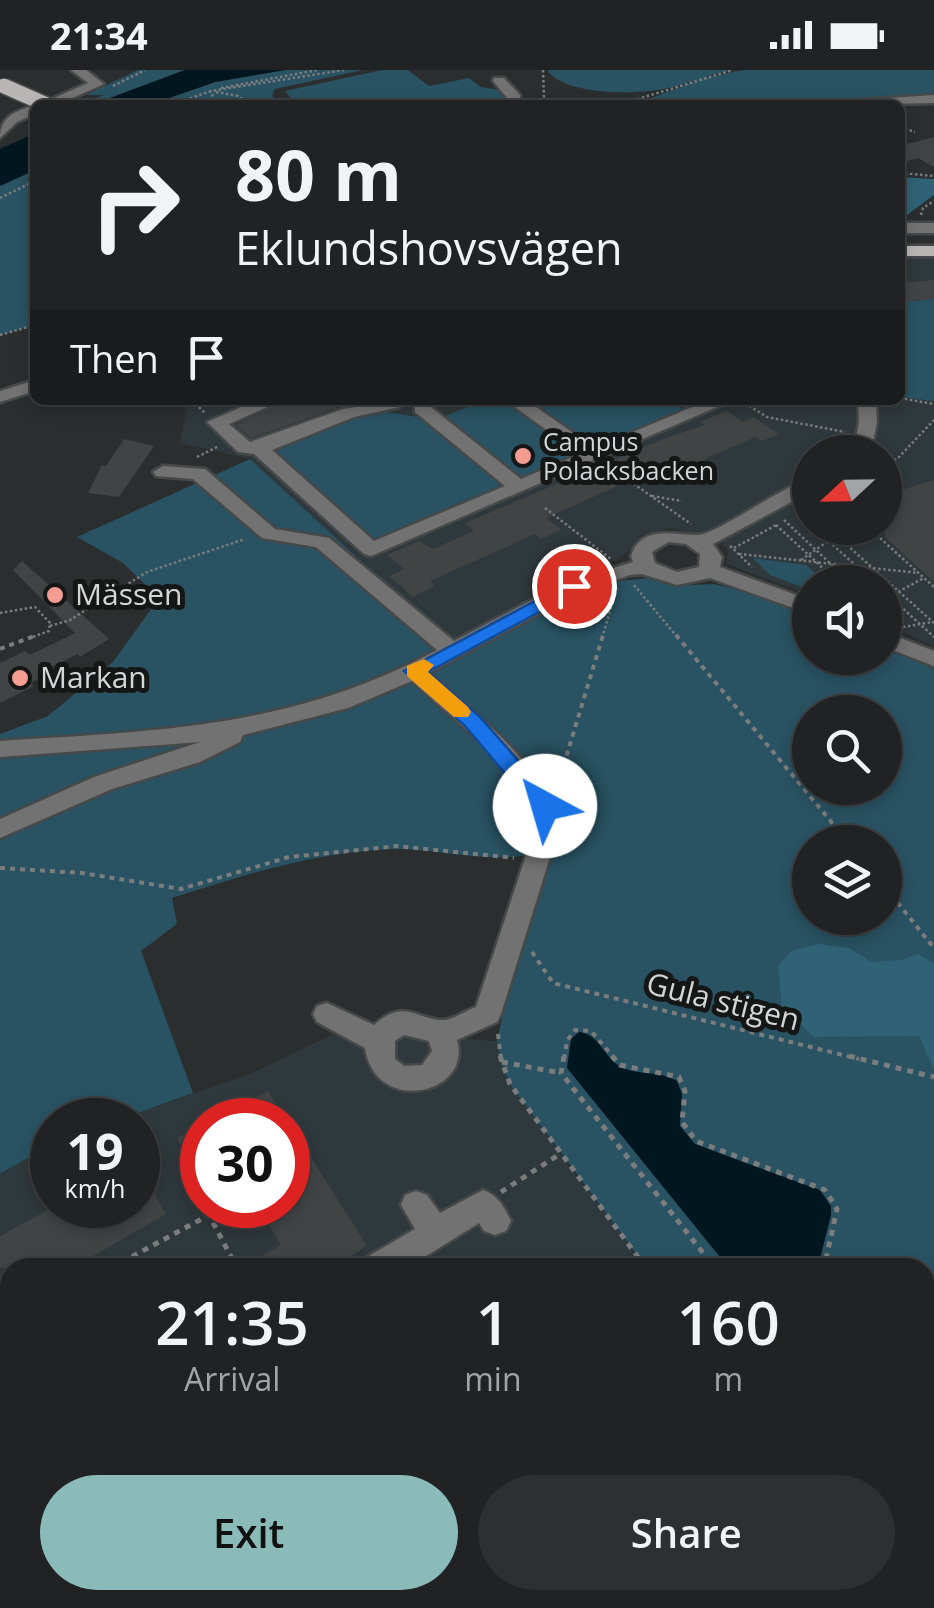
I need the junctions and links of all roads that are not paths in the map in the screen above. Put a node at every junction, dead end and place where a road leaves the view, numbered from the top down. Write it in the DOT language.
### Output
graph roads {
  1 [pos="76,70"];
  2 [pos="498,82"];
  3 [pos="2,85"];
  4 [pos="934,99"];
  5 [pos="35,100"];
  6 [pos="58,100"];
  7 [pos="516,100"];
  8 [pos="905,101"];
  9 [pos="30,111"];
  10 [pos="0,134"];
  11 [pos="905,228"];
  12 [pos="934,228"];
  13 [pos="934,251"];
  14 [pos="905,252"];
  15 [pos="30,387"];
  16 [pos="0,396"];
  17 [pos="261,405"];
  18 [pos="376,405"];
  19 [pos="407,405"];
  20 [pos="428,405"];
  21 [pos="521,405"];
  22 [pos="867,405"];
  23 [pos="691,406"];
  24 [pos="420,408"];
  25 [pos="865,435"];
  26 [pos="252,447"];
  27 [pos="593,456"];
  28 [pos="163,472"];
  29 [pos="518,487"];
  30 [pos="792,492"];
  31 [pos="699,536"];
  32 [pos="635,568"];
  33 [pos="709,570"];
  34 [pos="792,600"];
  35 [pos="902,640"];
  36 [pos="451,650"];
  37 [pos="934,660"];
  38 [pos="414,671"];
  39 [pos="240,731"];
  40 [pos="0,749"];
  41 [pos="0,829"];
  42 [pos="327,1014"];
  43 [pos="441,1034"];
  44 [pos="380,1042"];
  45 [pos="416,1205"];
  46 [pos="489,1212"];
  47 [pos="432,1243"];
  48 [pos="400,1258"];
  1 -- 6 [label="street"];
  2 -- 7 [label="street"];
  3 -- 5 [label="main road, bridge"];
  4 -- 8 [label="street"];
  9 -- 10 [label="street"];
  11 -- 12 [label="street"];
  13 -- 14 [label="main road"];
  15 -- 16 [label="street"];
  17 -- 26 [label="street"];
  18 -- 26 [label="street"];
  19 -- 24 [label="street"];
  20 -- 24 [label="street"];
  21 -- 27 [label="street"];
  22 -- 25 [label="street"];
  23 -- 27 [label="street"];
  24 -- 29 [label="street"];
  26 -- 29 [label="street"];
  27 -- 29 [label="street"];
  28 -- 36 [label="street"];
  30 -- 31 [label="street"];
  31 -- 32 [label="street"];
  31 -- 33 [label="street"];
  32 -- 33 [label="street"];
  32 -- 36 [label="street"];
  33 -- 34 [label="street"];
  35 -- 37 [label="street"];
  36 -- 38 [label="street"];
  38 -- 39 [label="street"];
  38 -- 43 [label="street"];
  39 -- 40 [label="street"];
  39 -- 41 [label="street"];
  42 -- 44 [label="street"];
  43 -- 44 [label="street"];
  43 -- 44 [label="street"];
  45 -- 47 [label="street"];
  46 -- 47 [label="street"];
  47 -- 48 [label="street"];
}
